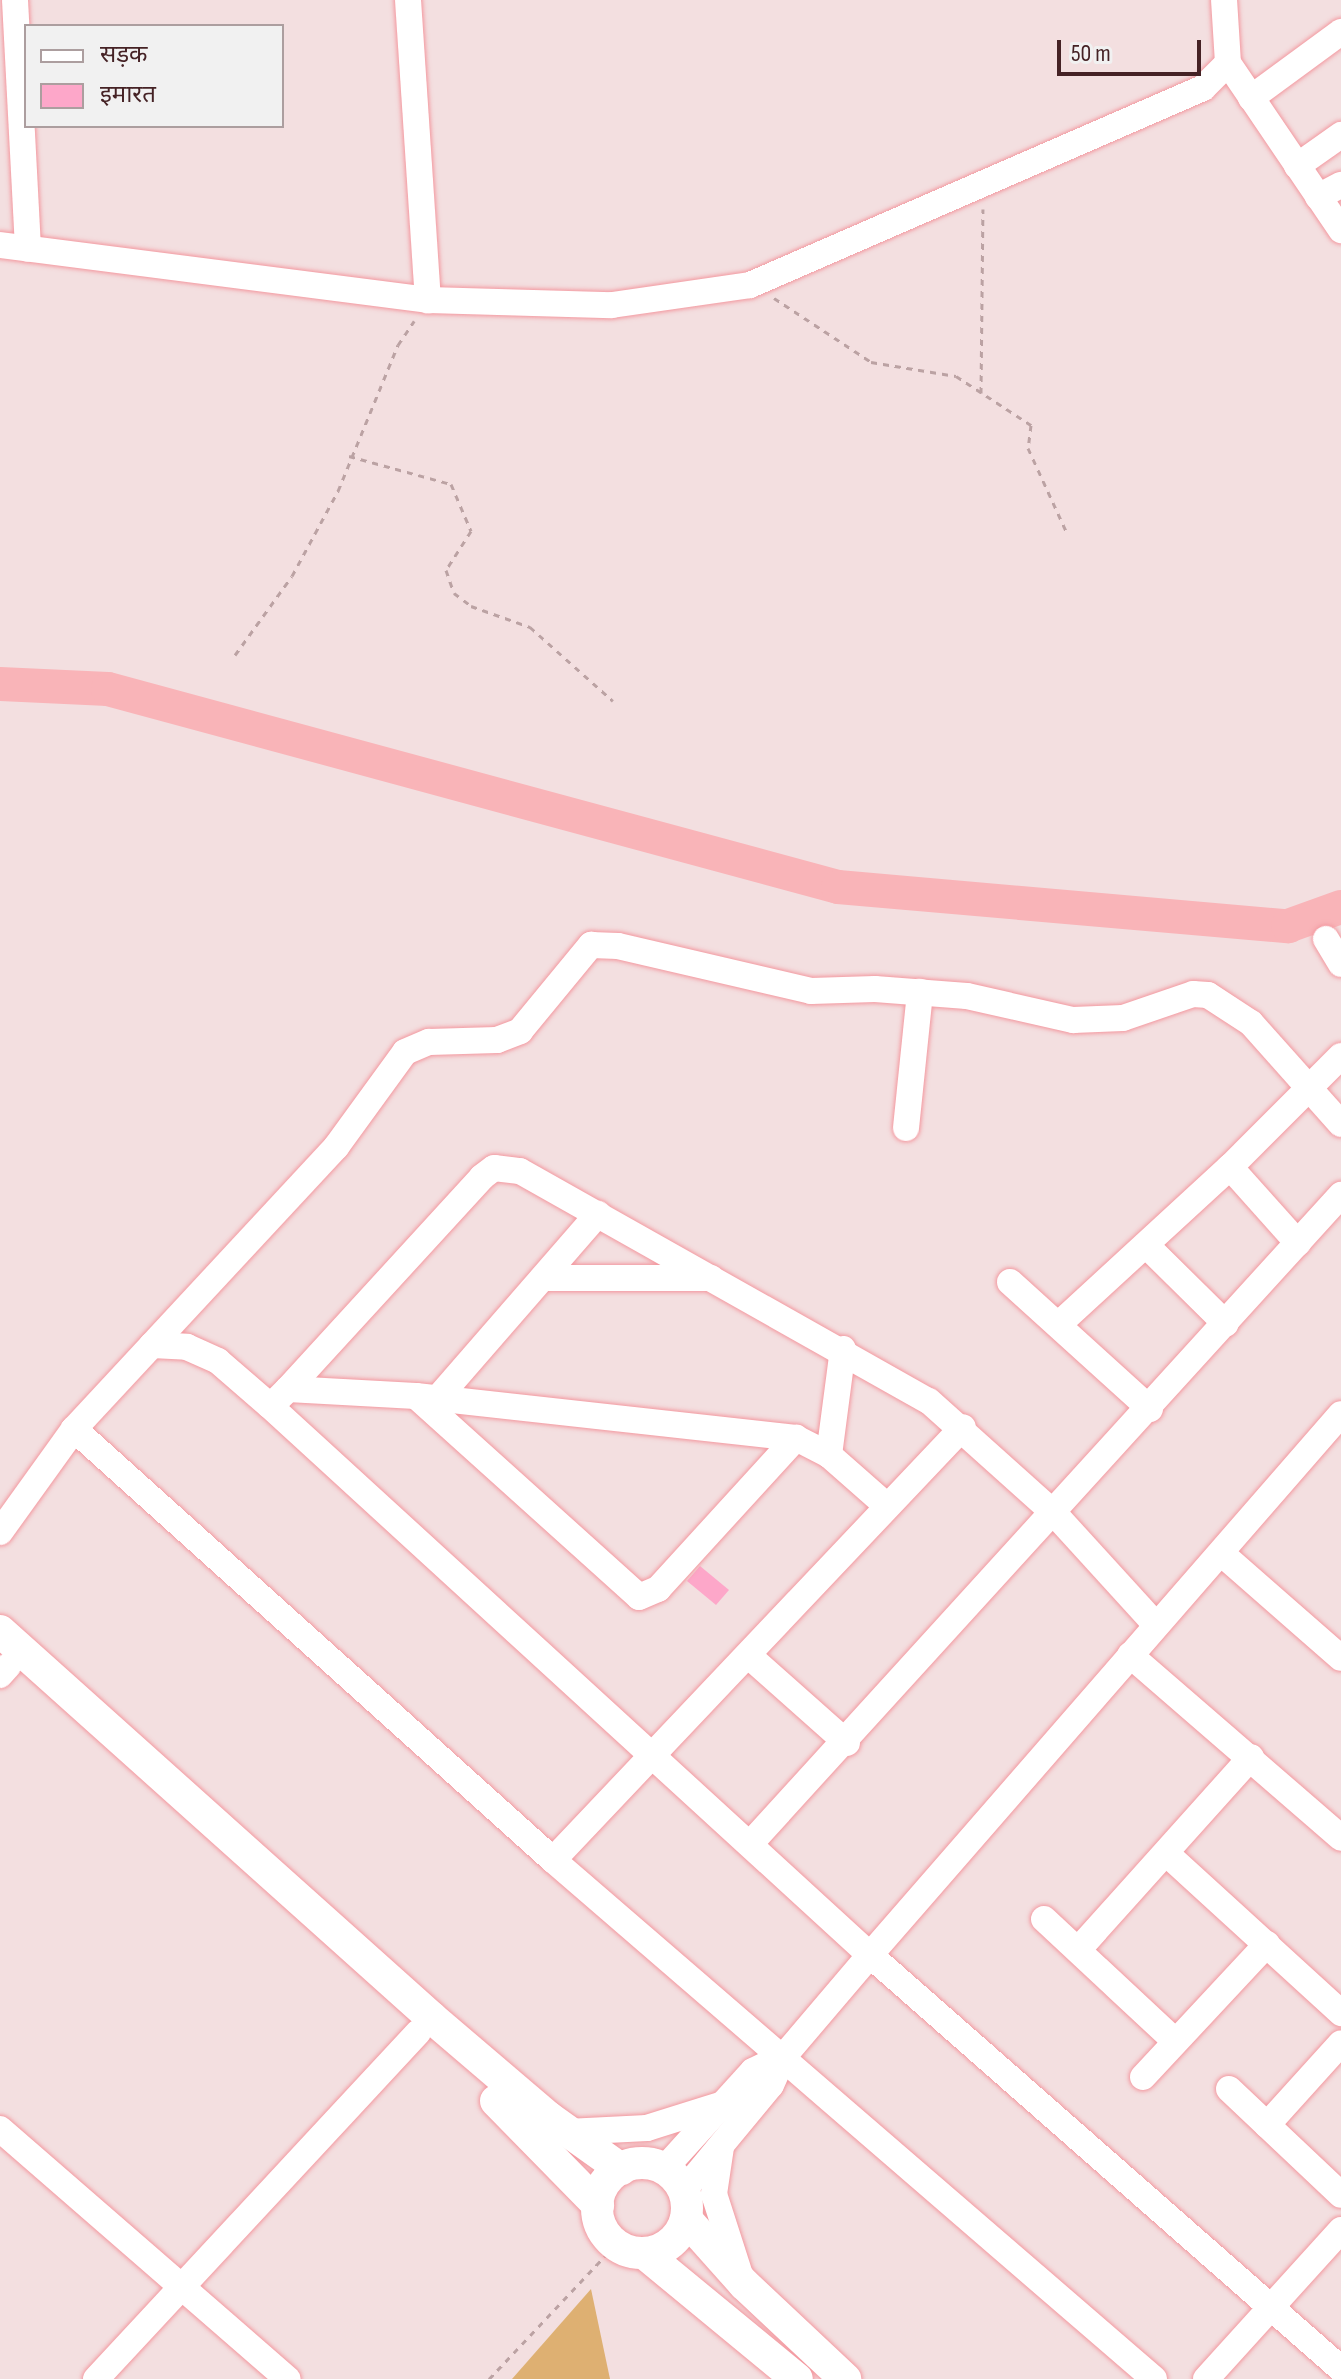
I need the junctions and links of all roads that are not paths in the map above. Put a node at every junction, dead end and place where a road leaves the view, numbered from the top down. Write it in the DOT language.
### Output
graph roads {
  1 [pos="15,0"];
  2 [pos="408,0"];
  3 [pos="1224,0"];
  4 [pos="1341,32"];
  5 [pos="1228,63"];
  6 [pos="9,64"];
  7 [pos="1251,98"];
  8 [pos="1341,135"];
  9 [pos="1297,166"];
  10 [pos="1330,191"];
  11 [pos="1341,230"];
  12 [pos="0,245"];
  13 [pos="28,249"];
  14 [pos="428,300"];
  15 [pos="1326,939"];
  16 [pos="1341,964"];
  17 [pos="920,992"];
  18 [pos="1341,1056"];
  19 [pos="1309,1088"];
  20 [pos="1341,1124"];
  21 [pos="906,1128"];
  22 [pos="1230,1167"];
  23 [pos="1341,1195"];
  24 [pos="598,1214"];
  25 [pos="1298,1243"];
  26 [pos="1146,1245"];
  27 [pos="543,1278"];
  28 [pos="714,1279"];
  29 [pos="1010,1282"];
  30 [pos="1226,1324"];
  31 [pos="1058,1325"];
  32 [pos="152,1345"];
  33 [pos="843,1349"];
  34 [pos="279,1397"];
  35 [pos="427,1397"];
  36 [pos="1150,1409"];
  37 [pos="1341,1414"];
  38 [pos="963,1427"];
  39 [pos="74,1429"];
  40 [pos="796,1438"];
  41 [pos="829,1455"];
  42 [pos="886,1505"];
  43 [pos="1054,1513"];
  44 [pos="0,1532"];
  45 [pos="1221,1553"];
  46 [pos="1156,1625"];
  47 [pos="0,1631"];
  48 [pos="1130,1655"];
  49 [pos="749,1656"];
  50 [pos="1341,1657"];
  51 [pos="3,1667"];
  52 [pos="847,1743"];
  53 [pos="653,1753"];
  54 [pos="1251,1757"];
  55 [pos="1341,1838"];
  56 [pos="750,1844"];
  57 [pos="1167,1854"];
  58 [pos="553,1860"];
  59 [pos="1044,1919"];
  60 [pos="1267,1944"];
  61 [pos="1078,1950"];
  62 [pos="870,1955"];
  63 [pos="1341,2013"];
  64 [pos="418,2033"];
  65 [pos="1175,2041"];
  66 [pos="1341,2043"];
  67 [pos="784,2056"];
  68 [pos="1143,2077"];
  69 [pos="1229,2089"];
  70 [pos="723,2104"];
  71 [pos="1267,2125"];
  72 [pos="0,2129"];
  73 [pos="567,2132"];
  74 [pos="722,2144"];
  75 [pos="621,2169"];
  76 [pos="678,2192"];
  77 [pos="1341,2195"];
  78 [pos="598,2205"];
  79 [pos="1341,2230"];
  80 [pos="630,2248"];
  81 [pos="744,2284"];
  82 [pos="182,2287"];
  83 [pos="1271,2308"];
  84 [pos="1341,2369"];
  85 [pos="96,2379"];
  86 [pos="288,2379"];
  87 [pos="797,2379"];
  88 [pos="845,2379"];
  89 [pos="1154,2379"];
  90 [pos="1206,2379"];
  1 -- 6 [label="street"];
  2 -- 14 [label="street"];
  3 -- 5 [label="street"];
  4 -- 7 [label="street"];
  5 -- 7 [label="street"];
  5 -- 14 [label="street"];
  6 -- 13 [label="street"];
  7 -- 9 [label="street"];
  8 -- 9 [label="street"];
  9 -- 10 [label="street"];
  10 -- 11 [label="street"];
  12 -- 13 [label="street"];
  13 -- 14 [label="street"];
  15 -- 16 [label="street"];
  17 -- 19 [label="street"];
  17 -- 21 [label="street"];
  17 -- 32 [label="street"];
  18 -- 19 [label="street"];
  19 -- 20 [label="street"];
  19 -- 22 [label="street"];
  22 -- 25 [label="street"];
  22 -- 26 [label="street"];
  23 -- 25 [label="street"];
  24 -- 27 [label="street"];
  24 -- 28 [label="street"];
  24 -- 34 [label="street"];
  25 -- 30 [label="street"];
  26 -- 30 [label="street"];
  26 -- 31 [label="street"];
  27 -- 28 [label="street"];
  27 -- 35 [label="street"];
  28 -- 33 [label="street"];
  29 -- 31 [label="street"];
  30 -- 36 [label="street"];
  31 -- 36 [label="street"];
  32 -- 34 [label="street"];
  32 -- 39 [label="street"];
  33 -- 38 [label="street"];
  33 -- 41 [label="street"];
  34 -- 35 [label="street"];
  34 -- 53 [label="street"];
  35 -- 40 [label="street"];
  35 -- 40 [label="street"];
  36 -- 43 [label="street"];
  37 -- 45 [label="street"];
  38 -- 42 [label="street"];
  38 -- 43 [label="street"];
  39 -- 44 [label="street"];
  39 -- 58 [label="street"];
  40 -- 41 [label="street"];
  41 -- 42 [label="street"];
  42 -- 49 [label="street"];
  43 -- 46 [label="street"];
  43 -- 52 [label="street"];
  45 -- 46 [label="street"];
  45 -- 50 [label="street"];
  46 -- 48 [label="street"];
  47 -- 73 [label="main road"];
  48 -- 54 [label="street"];
  48 -- 62 [label="street"];
  49 -- 52 [label="street"];
  49 -- 53 [label="street"];
  51 -- 64 [label="main road"];
  52 -- 56 [label="street"];
  53 -- 56 [label="street"];
  53 -- 58 [label="street"];
  54 -- 55 [label="street"];
  54 -- 57 [label="street"];
  56 -- 62 [label="street"];
  57 -- 60 [label="street"];
  57 -- 61 [label="street"];
  58 -- 67 [label="street"];
  59 -- 61 [label="street"];
  60 -- 63 [label="street"];
  60 -- 65 [label="street"];
  61 -- 65 [label="street"];
  62 -- 67 [label="street"];
  62 -- 83 [label="street"];
  64 -- 78 [label="main road"];
  64 -- 82 [label="street"];
  65 -- 68 [label="street"];
  66 -- 71 [label="street"];
  67 -- 70 [label="street"];
  67 -- 74 [label="street"];
  67 -- 89 [label="street"];
  69 -- 71 [label="street"];
  70 -- 73 [label="street"];
  70 -- 76 [label="street"];
  71 -- 77 [label="street"];
  72 -- 82 [label="street"];
  73 -- 75 [label="main road"];
  74 -- 76 [label="street"];
  74 -- 81 [label="street"];
  75 -- 76 [label="main road"];
  75 -- 78 [label="main road"];
  76 -- 80 [label="main road"];
  76 -- 81 [label="main road"];
  78 -- 80 [label="main road"];
  79 -- 83 [label="street"];
  80 -- 87 [label="main road"];
  81 -- 88 [label="main road"];
  82 -- 85 [label="street"];
  82 -- 86 [label="street"];
  83 -- 84 [label="street"];
  83 -- 90 [label="street"];
}
